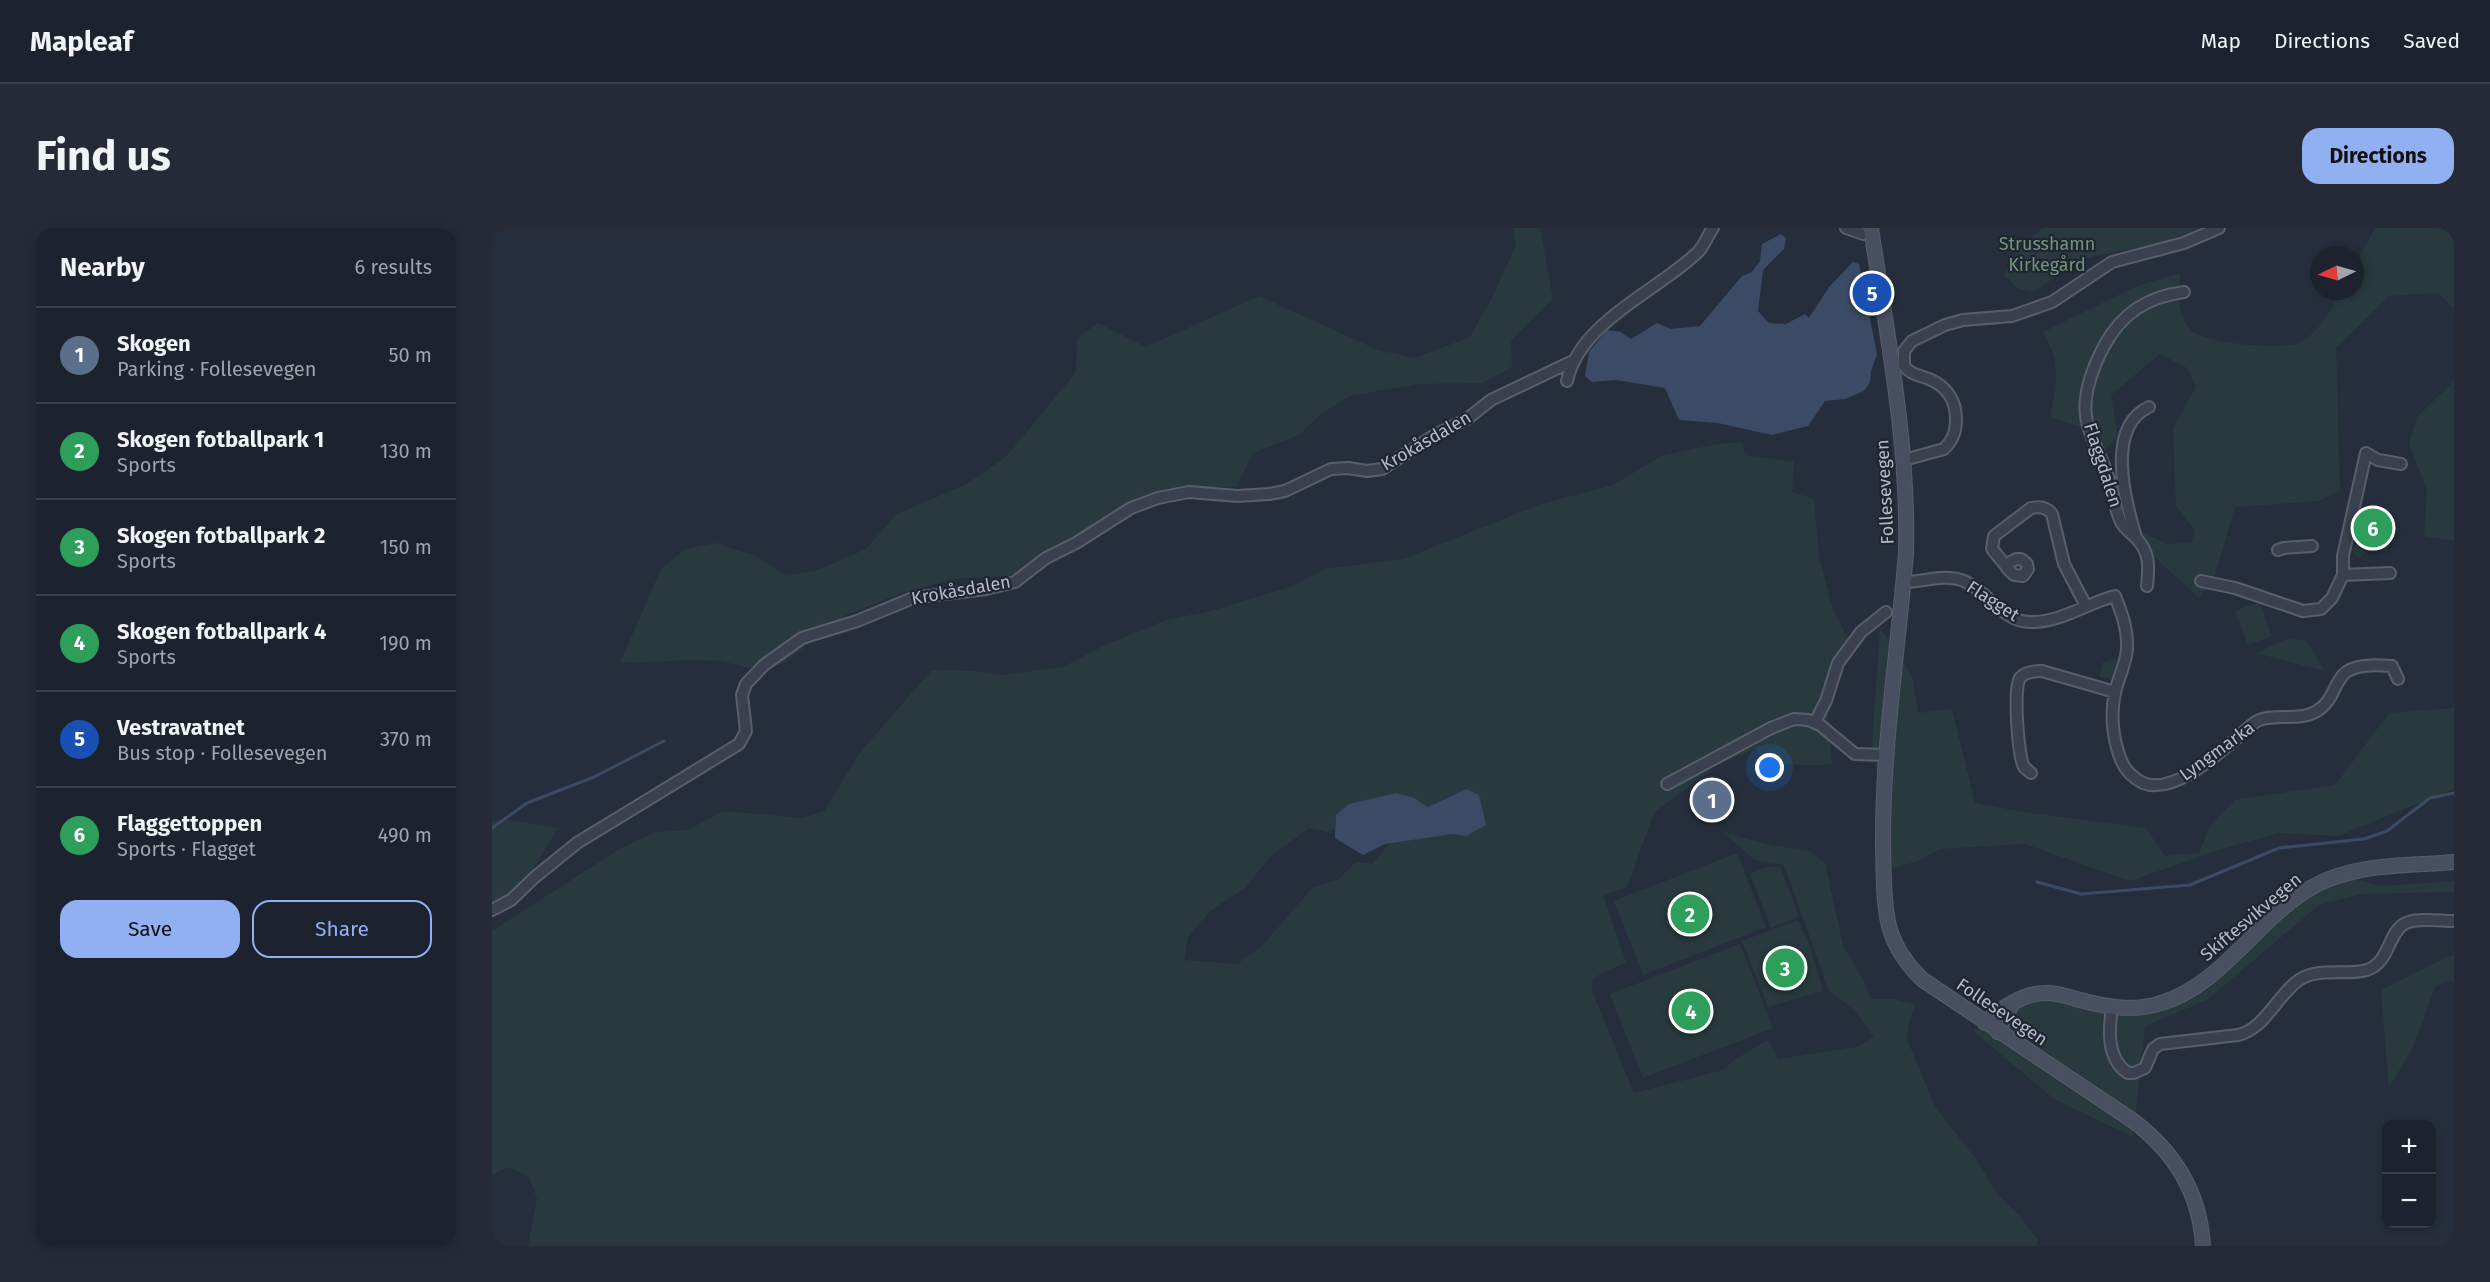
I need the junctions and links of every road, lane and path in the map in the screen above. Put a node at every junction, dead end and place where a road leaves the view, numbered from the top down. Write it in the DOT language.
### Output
graph roads {
  1 [pos="1713,228"];
  2 [pos="1846,228"];
  3 [pos="2219,228"];
  4 [pos="1872,231"];
  5 [pos="2184,292"];
  6 [pos="1575,360"];
  7 [pos="1568,381"];
  8 [pos="2149,407"];
  9 [pos="1904,460"];
  10 [pos="2401,464"];
  11 [pos="2136,537"];
  12 [pos="2312,546"];
  13 [pos="2278,550"];
  14 [pos="2006,566"];
  15 [pos="2390,573"];
  16 [pos="2343,574"];
  17 [pos="2202,581"];
  18 [pos="1904,582"];
  19 [pos="2147,586"];
  20 [pos="2115,596"];
  21 [pos="2086,606"];
  22 [pos="1886,612"];
  23 [pos="2398,679"];
  24 [pos="2115,692"];
  25 [pos="1815,722"];
  26 [pos="1886,755"];
  27 [pos="2031,773"];
  28 [pos="1667,784"];
  29 [pos="2454,862"];
  30 [pos="492,910"];
  31 [pos="2454,921"];
  32 [pos="2012,1004"];
  33 [pos="2112,1007"];
  34 [pos="1985,1023"];
  35 [pos="1998,1032"];
  36 [pos="2203,1246"];
  1 -- 6 [label="street, Krokåsdalen"];
  2 -- 4 [label="street"];
  3 -- 9 [label="street"];
  4 -- 9 [label="main road, Follesevegen"];
  5 -- 11 [label="street, Flaggdalen"];
  6 -- 7 [label="street, Krokåsdalen"];
  6 -- 30 [label="street, Krokåsdalen"];
  8 -- 11 [label="street, Flaggdalen"];
  9 -- 18 [label="main road, Follesevegen"];
  10 -- 16 [label="street"];
  11 -- 19 [label="street, Flaggdalen"];
  12 -- 13 [label="street"];
  14 -- 21 [label="street"];
  15 -- 16 [label="street"];
  16 -- 17 [label="street"];
  18 -- 21 [label="street, Flagget"];
  18 -- 26 [label="main road, Follesevegen"];
  20 -- 21 [label="street, Flagget"];
  20 -- 24 [label="street, Lyngmarka"];
  22 -- 25 [label="street"];
  23 -- 24 [label="street, Lyngmarka"];
  24 -- 27 [label="street"];
  25 -- 26 [label="street"];
  25 -- 28 [label="street"];
  26 -- 34 [label="main road, Follesevegen"];
  29 -- 33 [label="main road, Skiftesvikvegen"];
  31 -- 33 [label="street"];
  32 -- 33 [label="main road, Skiftesvikvegen"];
  32 -- 34 [label="main road, Skiftesvikvegen"];
  32 -- 35 [label="main road"];
  34 -- 35 [label="main road, Follesevegen"];
  35 -- 36 [label="main road, Follesevegen"];
}
